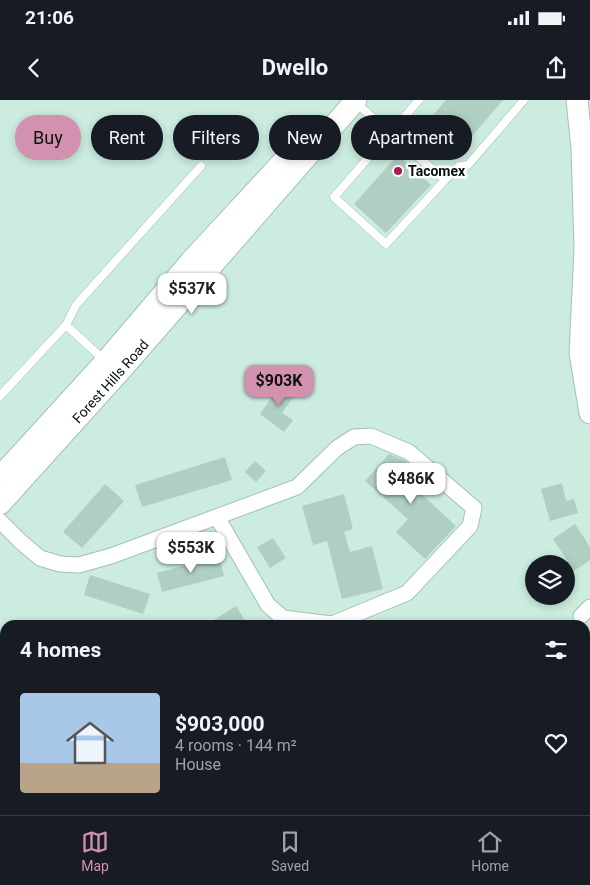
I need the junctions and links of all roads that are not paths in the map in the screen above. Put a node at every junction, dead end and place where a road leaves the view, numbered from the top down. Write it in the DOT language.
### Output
graph roads {
  1 [pos="349,100"];
  2 [pos="419,100"];
  3 [pos="524,100"];
  4 [pos="577,100"];
  5 [pos="368,115"];
  6 [pos="405,115"];
  7 [pos="366,160"];
  8 [pos="422,160"];
  9 [pos="200,166"];
  10 [pos="445,180"];
  11 [pos="588,249"];
  12 [pos="66,325"];
  13 [pos="112,368"];
  14 [pos="0,396"];
  15 [pos="590,413"];
  16 [pos="0,477"];
  17 [pos="0,504"];
  18 [pos="217,517"];
  19 [pos="0,521"];
  20 [pos="291,620"];
  21 [pos="342,620"];
  1 -- 5 [label="lane"];
  1 -- 13 [label="street, Forest Hills Road"];
  2 -- 6 [label="lane"];
  3 -- 10 [label="lane"];
  4 -- 11 [label="street"];
  7 -- 10 [label="lane"];
  8 -- 10 [label="lane"];
  9 -- 12 [label="lane"];
  11 -- 15 [label="street"];
  12 -- 13 [label="lane"];
  12 -- 14 [label="lane"];
  13 -- 16 [label="street, Forest Hills Road"];
  13 -- 17 [label="street, Forest Hills Road"];
  18 -- 19 [label="street"];
  18 -- 20 [label="street"];
  18 -- 21 [label="street"];
}
